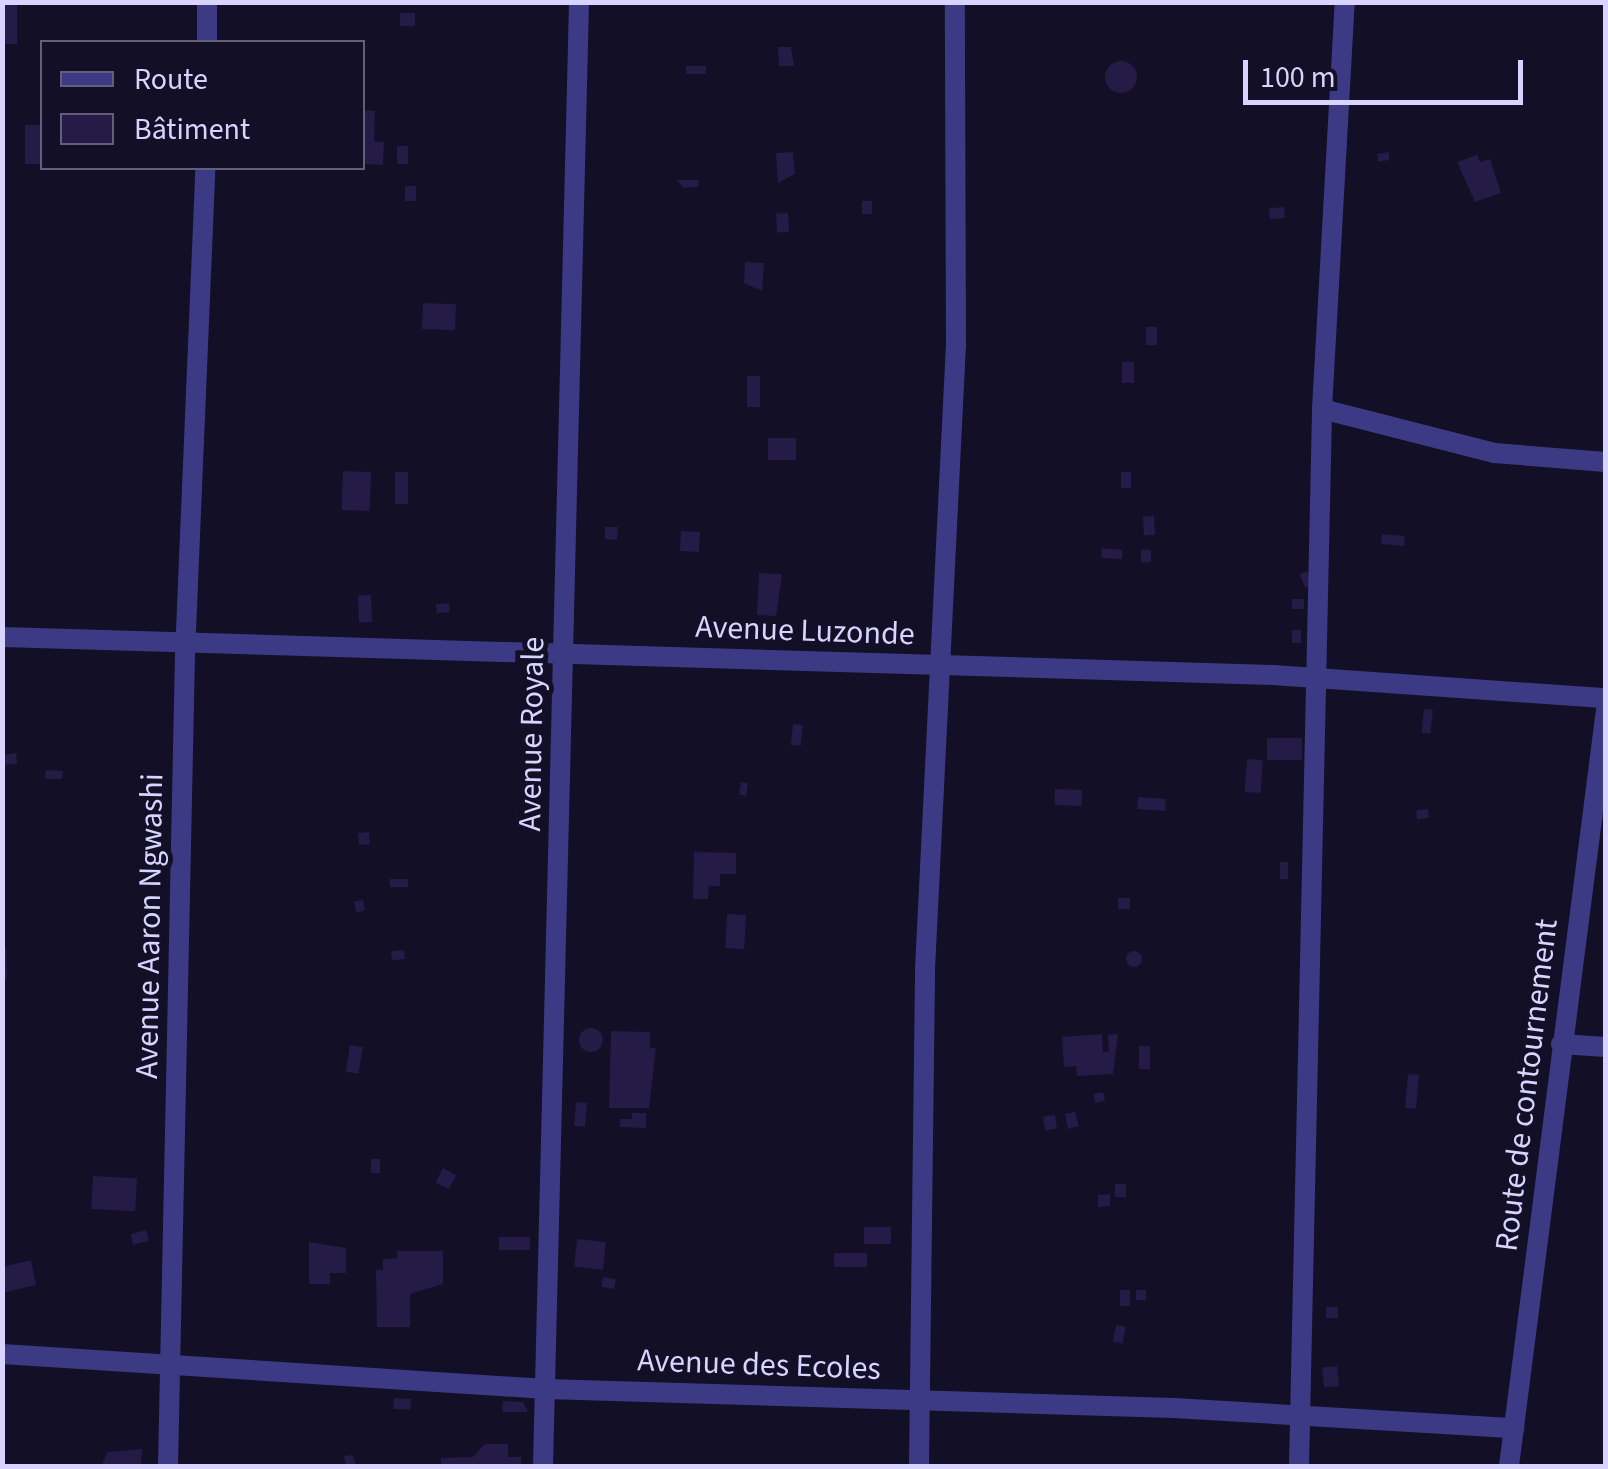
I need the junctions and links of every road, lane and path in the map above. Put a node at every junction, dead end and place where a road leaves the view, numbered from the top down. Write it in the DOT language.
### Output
graph roads {
  1 [pos="207,2"];
  2 [pos="579,2"];
  3 [pos="955,2"];
  4 [pos="1345,2"];
  5 [pos="207,40"];
  6 [pos="205,170"];
  7 [pos="1322,409"];
  8 [pos="1606,462"];
  9 [pos="2,637"];
  10 [pos="186,642"];
  11 [pos="564,654"];
  12 [pos="943,665"];
  13 [pos="1316,678"];
  14 [pos="1606,698"];
  15 [pos="1605,718"];
  16 [pos="1606,855"];
  17 [pos="1585,864"];
  18 [pos="1561,1044"];
  19 [pos="1606,1047"];
  20 [pos="2,1354"];
  21 [pos="172,1361"];
  22 [pos="546,1388"];
  23 [pos="920,1401"];
  24 [pos="1300,1416"];
  25 [pos="1514,1428"];
  26 [pos="168,1466"];
  27 [pos="544,1466"];
  28 [pos="919,1466"];
  29 [pos="1299,1466"];
  30 [pos="1508,1466"];
  1 -- 5 [label="street"];
  2 -- 11 [label="street, Avenue Royale"];
  3 -- 12 [label="street"];
  4 -- 7 [label="street"];
  6 -- 10 [label="street, Avenue Aaron Ngwashi"];
  7 -- 8 [label="street"];
  7 -- 13 [label="street"];
  9 -- 10 [label="street, Avenue Luzonde"];
  10 -- 11 [label="street, Avenue Luzonde"];
  10 -- 21 [label="street, Avenue Aaron Ngwashi"];
  11 -- 12 [label="street, Avenue Luzonde"];
  11 -- 22 [label="street, Avenue Royale"];
  12 -- 13 [label="street, Avenue Luzonde"];
  12 -- 23 [label="street"];
  13 -- 14 [label="street, Avenue Luzonde"];
  13 -- 24 [label="street"];
  15 -- 17 [label="street, Route de contournement"];
  16 -- 17 [label="street"];
  17 -- 18 [label="street, Route de contournement"];
  18 -- 19 [label="street"];
  18 -- 25 [label="street, Route de contournement"];
  20 -- 21 [label="street, Avenue des Ecoles"];
  21 -- 22 [label="street, Avenue des Ecoles"];
  21 -- 26 [label="street, Avenue Aaron Ngwashi"];
  22 -- 23 [label="street, Avenue des Ecoles"];
  22 -- 27 [label="street, Avenue Royale"];
  23 -- 24 [label="street, Avenue des Ecoles"];
  23 -- 28 [label="street"];
  24 -- 25 [label="street, Avenue des Ecoles"];
  24 -- 29 [label="street"];
  25 -- 30 [label="street, Route de contournement"];
}
